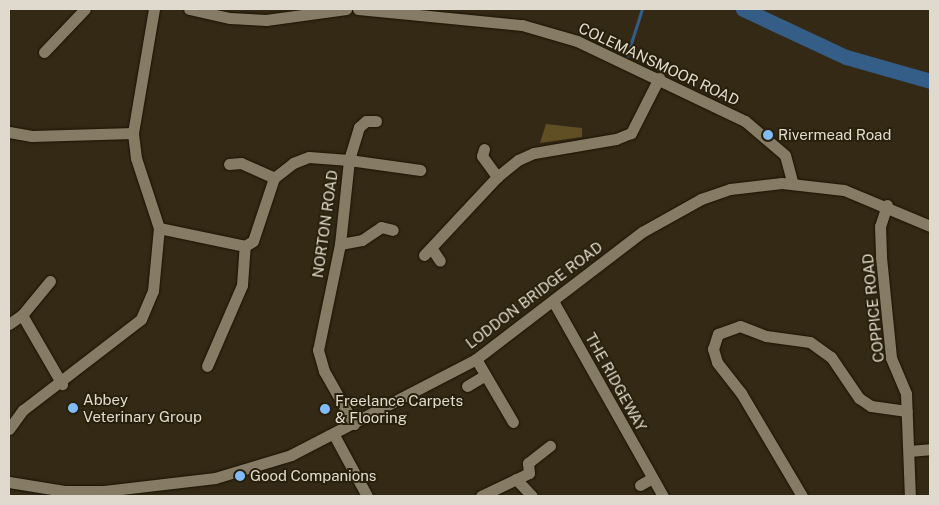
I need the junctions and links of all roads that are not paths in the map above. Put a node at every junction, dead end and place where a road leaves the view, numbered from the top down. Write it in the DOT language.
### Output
graph roads {
  1 [pos="85,9"];
  2 [pos="154,9"];
  3 [pos="189,9"];
  4 [pos="346,9"];
  5 [pos="358,9"];
  6 [pos="44,52"];
  7 [pos="659,78"];
  8 [pos="376,121"];
  9 [pos="9,132"];
  10 [pos="133,133"];
  11 [pos="479,155"];
  12 [pos="349,160"];
  13 [pos="229,164"];
  14 [pos="420,170"];
  15 [pos="497,177"];
  16 [pos="274,178"];
  17 [pos="793,184"];
  18 [pos="887,205"];
  19 [pos="930,226"];
  20 [pos="159,228"];
  21 [pos="393,230"];
  22 [pos="340,244"];
  23 [pos="246,246"];
  24 [pos="440,261"];
  25 [pos="50,281"];
  26 [pos="553,301"];
  27 [pos="22,315"];
  28 [pos="9,324"];
  29 [pos="476,359"];
  30 [pos="214,361"];
  31 [pos="485,375"];
  32 [pos="62,384"];
  33 [pos="467,386"];
  34 [pos="907,411"];
  35 [pos="513,422"];
  36 [pos="354,424"];
  37 [pos="9,429"];
  38 [pos="334,435"];
  39 [pos="550,446"];
  40 [pos="930,449"];
  41 [pos="909,451"];
  42 [pos="652,478"];
  43 [pos="516,479"];
  44 [pos="9,482"];
  45 [pos="640,485"];
  46 [pos="105,494"];
  47 [pos="367,496"];
  48 [pos="481,496"];
  49 [pos="532,496"];
  50 [pos="663,496"];
  51 [pos="802,496"];
  52 [pos="910,496"];
  1 -- 6 [label="street"];
  2 -- 10 [label="street"];
  3 -- 4 [label="street"];
  5 -- 7 [label="street, COLEMANSMOOR ROAD"];
  7 -- 15 [label="street"];
  7 -- 17 [label="street, COLEMANSMOOR ROAD"];
  8 -- 12 [label="street"];
  9 -- 10 [label="street"];
  10 -- 20 [label="street"];
  11 -- 15 [label="street"];
  12 -- 14 [label="street"];
  12 -- 16 [label="street, NORTON ROAD"];
  12 -- 22 [label="street, NORTON ROAD"];
  13 -- 16 [label="street"];
  15 -- 24 [label="street"];
  16 -- 23 [label="street"];
  17 -- 18 [label="street, LODDON BRIDGE ROAD"];
  17 -- 26 [label="street, LODDON BRIDGE ROAD"];
  18 -- 19 [label="street, LODDON BRIDGE ROAD"];
  18 -- 34 [label="street, COPPICE ROAD"];
  20 -- 23 [label="street"];
  20 -- 32 [label="street"];
  21 -- 22 [label="street"];
  22 -- 36 [label="street, NORTON ROAD"];
  23 -- 30 [label="street"];
  25 -- 27 [label="street"];
  26 -- 29 [label="street, LODDON BRIDGE ROAD"];
  26 -- 42 [label="street, THE RIDGEWAY"];
  27 -- 28 [label="street"];
  27 -- 32 [label="street"];
  29 -- 31 [label="street"];
  29 -- 36 [label="street, LODDON BRIDGE ROAD"];
  31 -- 33 [label="street"];
  31 -- 35 [label="street"];
  32 -- 37 [label="street"];
  34 -- 41 [label="street, COPPICE ROAD"];
  34 -- 51 [label="street"];
  36 -- 38 [label="street, LODDON BRIDGE ROAD"];
  38 -- 46 [label="street, LODDON BRIDGE ROAD"];
  38 -- 47 [label="street"];
  39 -- 43 [label="street"];
  40 -- 41 [label="street"];
  41 -- 52 [label="street, COPPICE ROAD"];
  42 -- 45 [label="street"];
  42 -- 50 [label="street, THE RIDGEWAY"];
  43 -- 48 [label="street"];
  43 -- 49 [label="street"];
  44 -- 46 [label="street, LODDON BRIDGE ROAD"];
}
